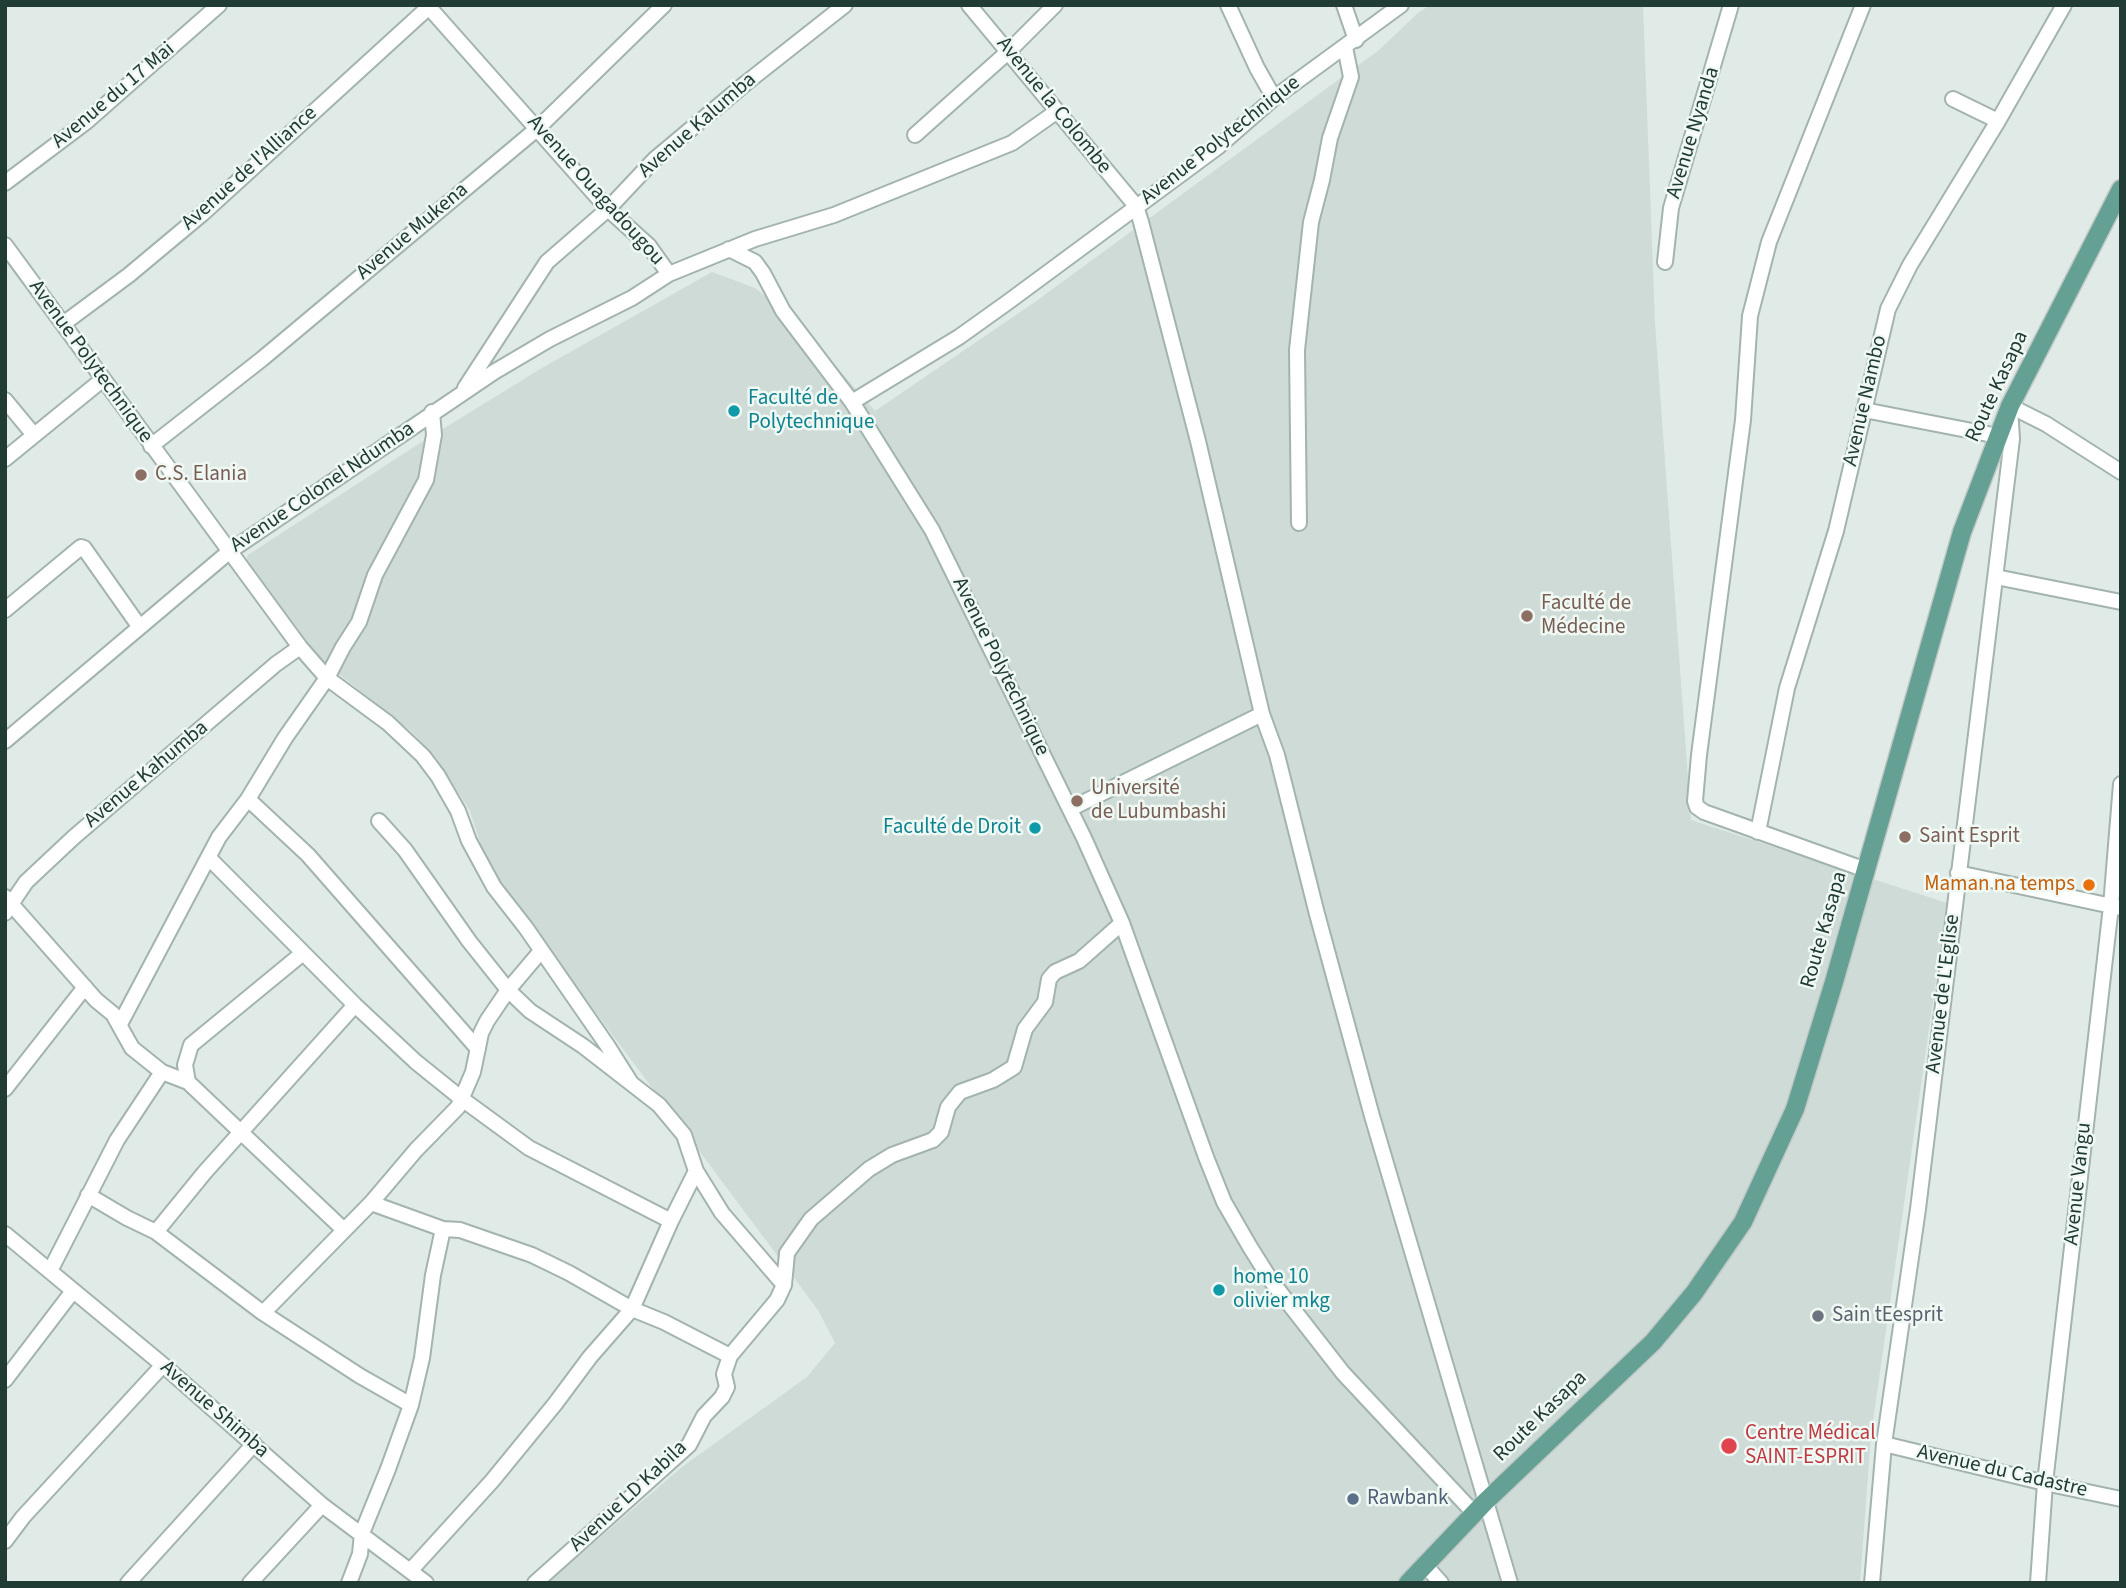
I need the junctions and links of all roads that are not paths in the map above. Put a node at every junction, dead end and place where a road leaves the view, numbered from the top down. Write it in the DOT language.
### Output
graph roads {
  1 [pos="219,5"];
  2 [pos="664,5"];
  3 [pos="845,5"];
  4 [pos="969,5"];
  5 [pos="1055,5"];
  6 [pos="1228,5"];
  7 [pos="1344,5"];
  8 [pos="1731,5"];
  9 [pos="1863,5"];
  10 [pos="2064,5"];
  11 [pos="429,6"];
  12 [pos="1397,7"];
  13 [pos="1351,43"];
  14 [pos="1009,51"];
  15 [pos="1274,98"];
  16 [pos="1953,99"];
  17 [pos="1056,112"];
  18 [pos="1998,121"];
  19 [pos="538,128"];
  20 [pos="915,135"];
  21 [pos="5,183"];
  22 [pos="2121,189"];
  23 [pos="1136,206"];
  24 [pos="608,209"];
  25 [pos="729,249"];
  26 [pos="8,255"];
  27 [pos="1665,262"];
  28 [pos="669,274"];
  29 [pos="63,324"];
  30 [pos="102,380"];
  31 [pos="463,392"];
  32 [pos="5,400"];
  33 [pos="852,402"];
  34 [pos="2010,406"];
  35 [pos="1864,410"];
  36 [pos="432,412"];
  37 [pos="34,435"];
  38 [pos="1998,436"];
  39 [pos="150,446"];
  40 [pos="5,459"];
  41 [pos="2120,471"];
  42 [pos="1299,523"];
  43 [pos="230,551"];
  44 [pos="1996,577"];
  45 [pos="2121,602"];
  46 [pos="5,610"];
  47 [pos="139,626"];
  48 [pos="300,647"];
  49 [pos="327,678"];
  50 [pos="1262,714"];
  51 [pos="5,741"];
  52 [pos="2121,784"];
  53 [pos="248,799"];
  54 [pos="1070,809"];
  55 [pos="379,821"];
  56 [pos="1758,832"];
  57 [pos="209,858"];
  58 [pos="1866,870"];
  59 [pos="1958,873"];
  60 [pos="8,905"];
  61 [pos="2116,907"];
  62 [pos="1122,922"];
  63 [pos="541,951"];
  64 [pos="303,953"];
  65 [pos="85,987"];
  66 [pos="508,990"];
  67 [pos="355,1005"];
  68 [pos="120,1024"];
  69 [pos="478,1049"];
  70 [pos="162,1072"];
  71 [pos="188,1082"];
  72 [pos="631,1083"];
  73 [pos="5,1089"];
  74 [pos="462,1099"];
  75 [pos="241,1132"];
  76 [pos="696,1171"];
  77 [pos="88,1195"];
  78 [pos="371,1203"];
  79 [pos="671,1221"];
  80 [pos="443,1229"];
  81 [pos="344,1230"];
  82 [pos="156,1231"];
  83 [pos="8,1240"];
  84 [pos="50,1270"];
  85 [pos="784,1285"];
  86 [pos="74,1292"];
  87 [pos="632,1309"];
  88 [pos="263,1313"];
  89 [pos="730,1356"];
  90 [pos="163,1366"];
  91 [pos="5,1380"];
  92 [pos="411,1405"];
  93 [pos="254,1444"];
  94 [pos="1884,1444"];
  95 [pos="2045,1483"];
  96 [pos="2121,1499"];
  97 [pos="322,1505"];
  98 [pos="1479,1508"];
  99 [pos="362,1532"];
  100 [pos="5,1541"];
  101 [pos="1424,1564"];
  102 [pos="411,1570"];
  103 [pos="128,1583"];
  104 [pos="250,1583"];
  105 [pos="349,1583"];
  106 [pos="426,1583"];
  107 [pos="535,1583"];
  108 [pos="1408,1583"];
  109 [pos="1441,1583"];
  110 [pos="1510,1583"];
  111 [pos="1872,1583"];
  112 [pos="2038,1583"];
  1 -- 21 [label="street, Avenue du 17 Mai"];
  2 -- 19 [label="street, Avenue Mukena"];
  3 -- 24 [label="street, Avenue Kalumba"];
  4 -- 14 [label="street, Avenue la Colombe"];
  5 -- 14 [label="street"];
  6 -- 15 [label="street"];
  7 -- 13 [label="street"];
  8 -- 27 [label="street, Avenue Nyanda"];
  9 -- 56 [label="street"];
  10 -- 18 [label="street, Avenue Nambo"];
  11 -- 19 [label="street, Avenue Ouagadougou"];
  11 -- 29 [label="street, Avenue de l'Alliance"];
  12 -- 13 [label="street, Avenue Polytechnique"];
  13 -- 15 [label="street, Avenue Polytechnique"];
  13 -- 42 [label="street"];
  14 -- 17 [label="street, Avenue la Colombe"];
  14 -- 20 [label="street"];
  15 -- 23 [label="street, Avenue Polytechnique"];
  16 -- 18 [label="street"];
  17 -- 23 [label="street, Avenue la Colombe"];
  17 -- 25 [label="street, Avenue Ouagadougou"];
  18 -- 35 [label="street, Avenue Nambo"];
  19 -- 24 [label="street, Avenue Ouagadougou"];
  19 -- 39 [label="street, Avenue Mukena"];
  22 -- 34 [label="main road, Route Kasapa"];
  23 -- 33 [label="street, Avenue Polytechnique"];
  23 -- 50 [label="street"];
  24 -- 28 [label="street, Avenue Ouagadougou"];
  24 -- 31 [label="street, Avenue Kalumba"];
  25 -- 28 [label="street, Avenue Ouagadougou"];
  25 -- 33 [label="street"];
  26 -- 29 [label="street, Avenue Polytechnique"];
  28 -- 31 [label="street, Avenue Colonel Ndumba"];
  29 -- 30 [label="street, Avenue Polytechnique"];
  30 -- 37 [label="street"];
  30 -- 39 [label="street, Avenue Polytechnique"];
  31 -- 36 [label="street, Avenue Colonel Ndumba"];
  32 -- 37 [label="street"];
  33 -- 54 [label="street, Avenue Polytechnique"];
  34 -- 38 [label="main road, Route Kasapa"];
  34 -- 41 [label="street"];
  34 -- 44 [label="street, Avenue de L'Eglise"];
  35 -- 38 [label="street"];
  35 -- 56 [label="street, Avenue Nambo"];
  36 -- 43 [label="street, Avenue Colonel Ndumba"];
  36 -- 49 [label="street"];
  37 -- 40 [label="street"];
  38 -- 58 [label="main road, Route Kasapa"];
  39 -- 43 [label="street, Avenue Polytechnique"];
  43 -- 47 [label="street, Avenue Colonel Ndumba"];
  43 -- 48 [label="street, Avenue Polytechnique"];
  44 -- 45 [label="street"];
  44 -- 59 [label="street, Avenue de L'Eglise"];
  46 -- 47 [label="street"];
  47 -- 51 [label="street, Avenue Colonel Ndumba"];
  48 -- 49 [label="street, Avenue Polytechnique"];
  48 -- 60 [label="street, Avenue Kahumba"];
  49 -- 53 [label="street"];
  49 -- 63 [label="street, Avenue Polytechnique"];
  50 -- 54 [label="street"];
  50 -- 98 [label="street"];
  52 -- 61 [label="street, Avenue Vangu"];
  53 -- 57 [label="street"];
  53 -- 69 [label="street"];
  54 -- 62 [label="street, Avenue Polytechnique"];
  55 -- 66 [label="street"];
  56 -- 58 [label="street"];
  57 -- 64 [label="street"];
  57 -- 68 [label="street"];
  58 -- 98 [label="main road, Route Kasapa"];
  59 -- 61 [label="street"];
  59 -- 94 [label="street, Avenue de L'Eglise"];
  60 -- 65 [label="street"];
  61 -- 95 [label="street, Avenue Vangu"];
  62 -- 85 [label="street"];
  62 -- 98 [label="street, Avenue Polytechnique"];
  63 -- 66 [label="street"];
  63 -- 72 [label="street, Avenue Polytechnique"];
  64 -- 67 [label="street"];
  64 -- 71 [label="street"];
  65 -- 68 [label="street"];
  65 -- 73 [label="street"];
  66 -- 69 [label="street"];
  66 -- 72 [label="street"];
  67 -- 74 [label="street"];
  67 -- 75 [label="street"];
  68 -- 70 [label="street"];
  69 -- 74 [label="street"];
  70 -- 71 [label="street"];
  70 -- 77 [label="street"];
  71 -- 75 [label="street"];
  72 -- 76 [label="street"];
  74 -- 78 [label="street"];
  74 -- 79 [label="street"];
  75 -- 81 [label="street"];
  75 -- 82 [label="street"];
  76 -- 79 [label="street"];
  76 -- 85 [label="street"];
  77 -- 82 [label="street"];
  77 -- 84 [label="street"];
  78 -- 80 [label="street"];
  78 -- 81 [label="street"];
  79 -- 87 [label="street"];
  80 -- 87 [label="street"];
  80 -- 92 [label="street"];
  81 -- 88 [label="street"];
  82 -- 88 [label="street"];
  83 -- 84 [label="street, Avenue Shimba"];
  84 -- 86 [label="street, Avenue Shimba"];
  85 -- 89 [label="street"];
  86 -- 90 [label="street, Avenue Shimba"];
  86 -- 91 [label="street"];
  87 -- 89 [label="street"];
  87 -- 102 [label="street"];
  88 -- 92 [label="street"];
  89 -- 107 [label="street, Avenue LD Kabila"];
  90 -- 93 [label="street, Avenue Shimba"];
  90 -- 100 [label="street"];
  92 -- 99 [label="street"];
  93 -- 97 [label="street, Avenue Shimba"];
  93 -- 103 [label="street"];
  94 -- 95 [label="street, Avenue du Cadastre"];
  94 -- 111 [label="street, Avenue de L'Eglise"];
  95 -- 96 [label="street, Avenue du Cadastre"];
  95 -- 112 [label="street, Avenue Vangu"];
  97 -- 99 [label="street, Avenue Shimba"];
  97 -- 104 [label="street"];
  98 -- 101 [label="main road, Route Kasapa"];
  98 -- 110 [label="street"];
  99 -- 102 [label="street, Avenue Shimba"];
  99 -- 105 [label="street"];
  101 -- 108 [label="main road, Route Kasapa"];
  101 -- 109 [label="street"];
  102 -- 106 [label="street, Avenue Shimba"];
}
